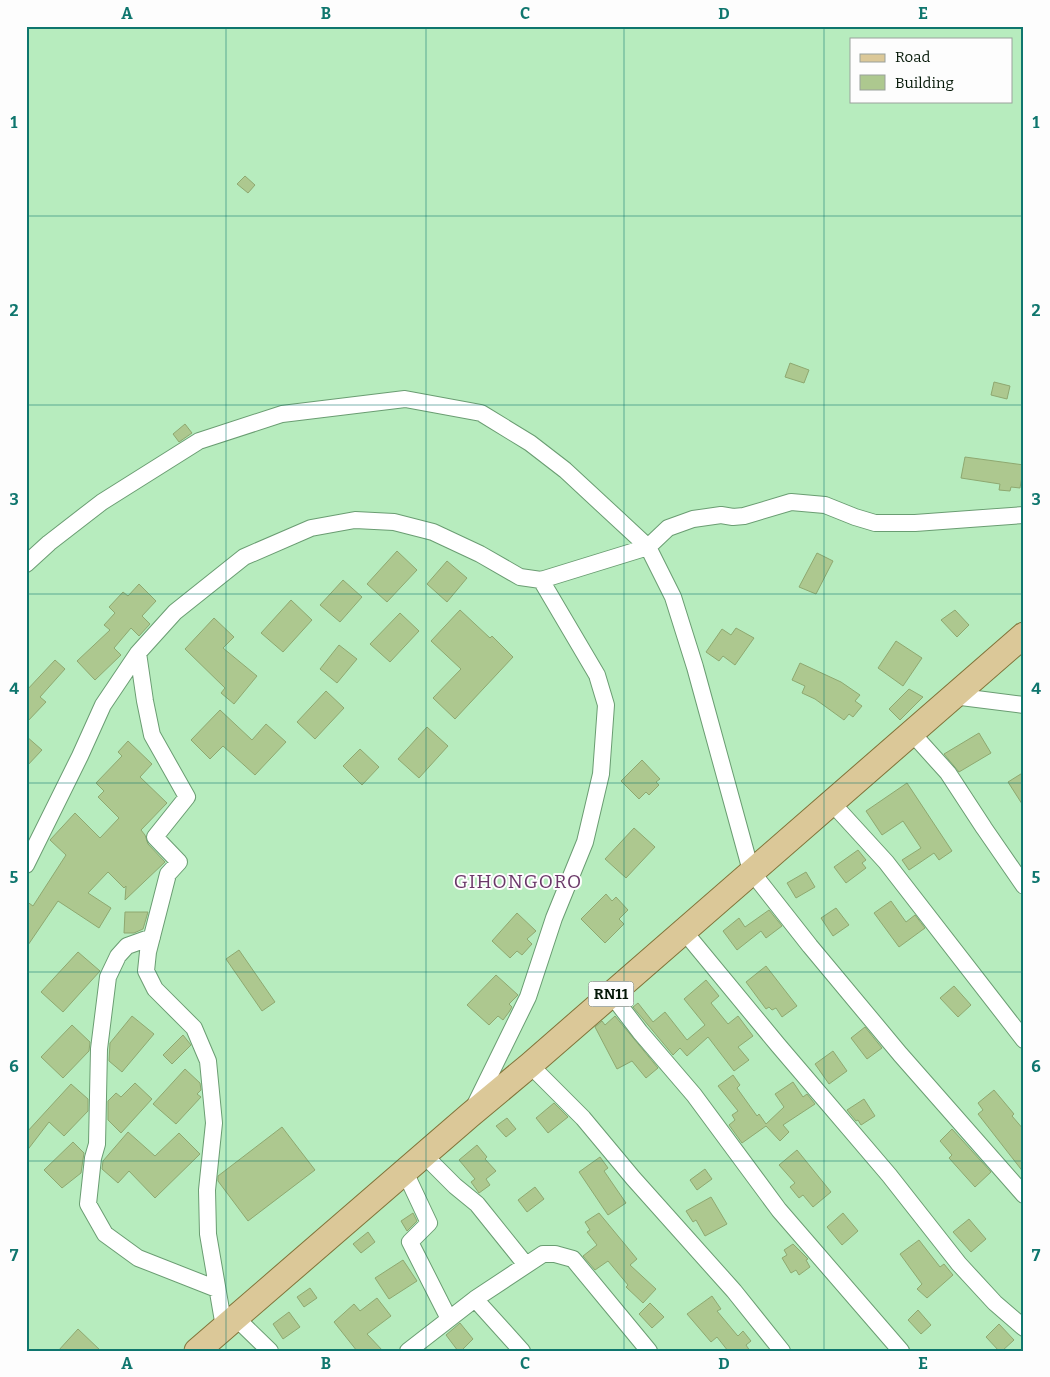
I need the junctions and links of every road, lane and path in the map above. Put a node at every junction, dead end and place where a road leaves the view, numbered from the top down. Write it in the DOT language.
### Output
graph roads {
  1 [pos="1024,515"];
  2 [pos="648,547"];
  3 [pos="26,564"];
  4 [pos="541,580"];
  5 [pos="1024,635"];
  6 [pos="138,653"];
  7 [pos="953,696"];
  8 [pos="1024,705"];
  9 [pos="912,734"];
  10 [pos="832,803"];
  11 [pos="28,857"];
  12 [pos="751,871"];
  13 [pos="1024,886"];
  14 [pos="683,930"];
  15 [pos="152,937"];
  16 [pos="611,994"];
  17 [pos="1024,1040"];
  18 [pos="530,1064"];
  19 [pos="470,1115"];
  20 [pos="424,1155"];
  21 [pos="404,1172"];
  22 [pos="1024,1195"];
  23 [pos="526,1265"];
  24 [pos="217,1289"];
  25 [pos="475,1299"];
  26 [pos="449,1319"];
  27 [pos="230,1322"];
  28 [pos="1024,1328"];
  29 [pos="197,1351"];
  30 [pos="270,1351"];
  31 [pos="408,1351"];
  32 [pos="522,1351"];
  33 [pos="649,1351"];
  34 [pos="782,1351"];
  35 [pos="901,1351"];
  1 -- 2 [label="street"];
  2 -- 3 [label="street"];
  2 -- 4 [label="street"];
  2 -- 12 [label="street"];
  4 -- 6 [label="street"];
  4 -- 19 [label="street"];
  5 -- 7 [label="main road, RN11"];
  6 -- 11 [label="street"];
  6 -- 15 [label="street"];
  7 -- 8 [label="street"];
  7 -- 9 [label="main road, RN11"];
  9 -- 10 [label="main road, RN11"];
  9 -- 13 [label="street"];
  10 -- 12 [label="main road, RN11"];
  10 -- 17 [label="street"];
  12 -- 14 [label="main road, RN11"];
  12 -- 22 [label="street"];
  14 -- 16 [label="main road, RN11"];
  14 -- 28 [label="street"];
  15 -- 24 [label="street"];
  15 -- 24 [label="street"];
  16 -- 18 [label="main road, RN11"];
  16 -- 35 [label="street"];
  18 -- 19 [label="main road, RN11"];
  18 -- 34 [label="street"];
  19 -- 20 [label="main road, RN11"];
  20 -- 21 [label="main road, RN11"];
  20 -- 23 [label="street"];
  21 -- 26 [label="street"];
  21 -- 27 [label="main road, RN11"];
  23 -- 25 [label="street"];
  23 -- 33 [label="street"];
  24 -- 27 [label="street"];
  25 -- 26 [label="street"];
  25 -- 32 [label="street"];
  26 -- 31 [label="street"];
  27 -- 29 [label="main road, RN11"];
  27 -- 30 [label="street"];
}
